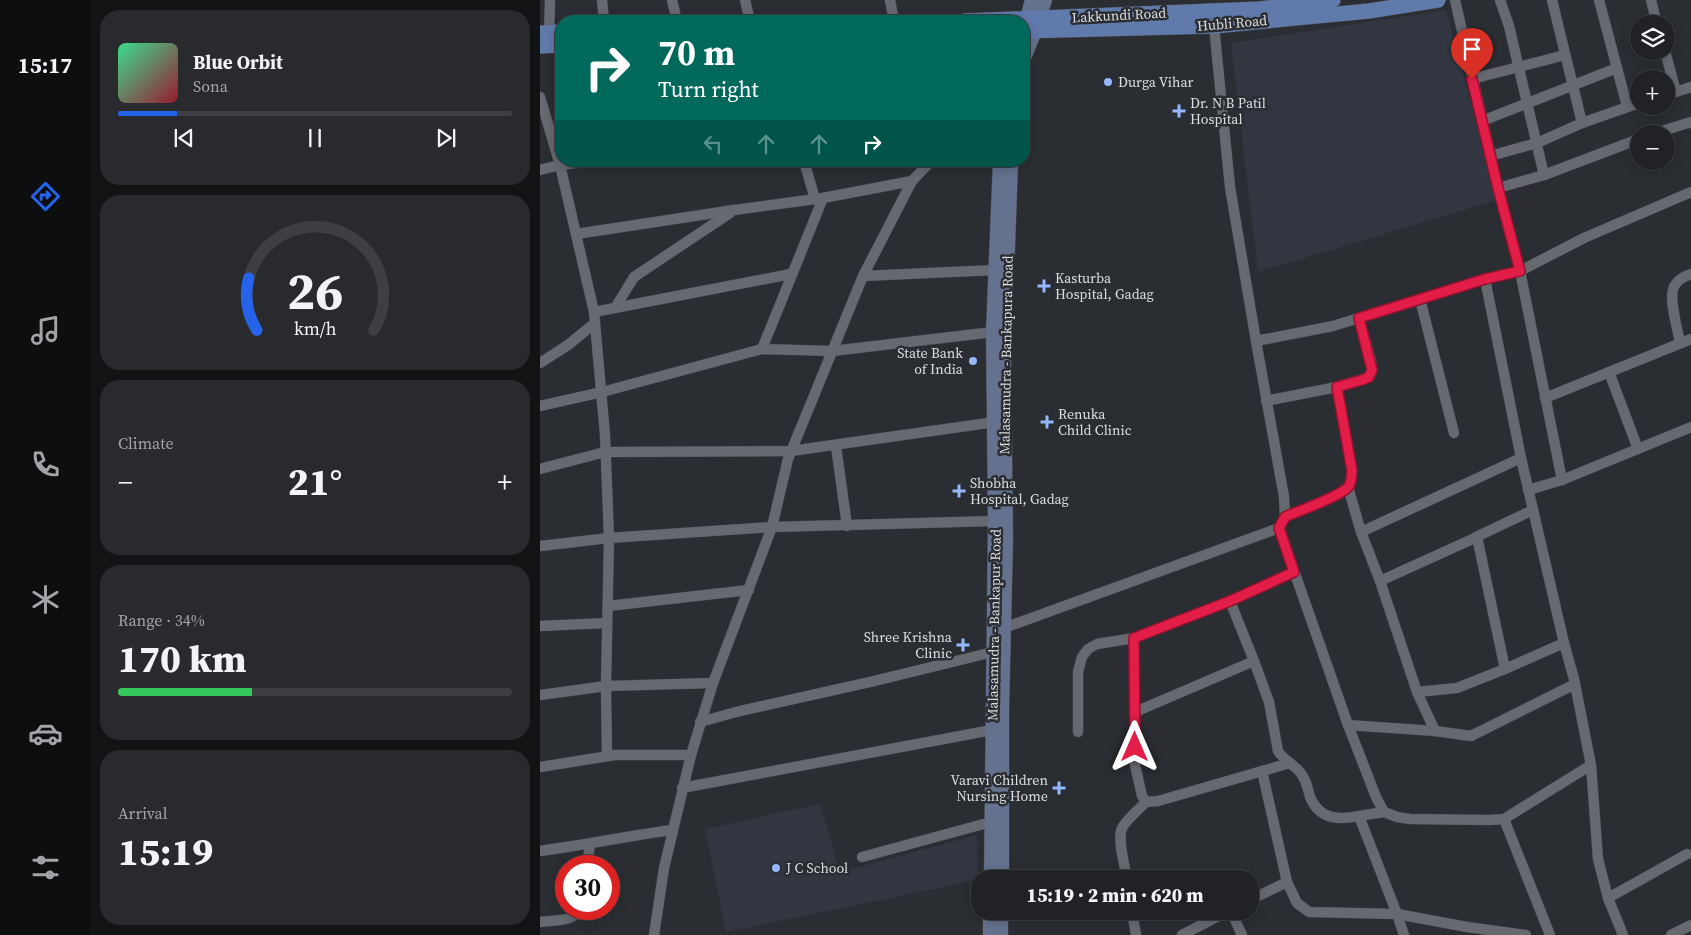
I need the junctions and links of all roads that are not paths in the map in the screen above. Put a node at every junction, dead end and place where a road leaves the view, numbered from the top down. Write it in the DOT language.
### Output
graph roads {
  1 [pos="550,0"];
  2 [pos="602,0"];
  3 [pos="672,0"];
  4 [pos="744,0"];
  5 [pos="890,0"];
  6 [pos="1032,0"];
  7 [pos="1045,0"];
  8 [pos="1333,0"];
  9 [pos="1438,0"];
  10 [pos="1455,0"];
  11 [pos="1500,0"];
  12 [pos="1552,0"];
  13 [pos="1599,0"];
  14 [pos="1651,0"];
  15 [pos="603,15"];
  16 [pos="676,15"];
  17 [pos="748,15"];
  18 [pos="893,15"];
  19 [pos="1655,15"];
  20 [pos="1030,17"];
  21 [pos="1030,23"];
  22 [pos="1030,25"];
  23 [pos="1030,25"];
  24 [pos="1214,26"];
  25 [pos="550,32"];
  26 [pos="555,45"];
  27 [pos="540,46"];
  28 [pos="1565,55"];
  29 [pos="1518,66"];
  30 [pos="1617,68"];
  31 [pos="1472,79"];
  32 [pos="1572,86"];
  33 [pos="1691,87"];
  34 [pos="1675,93"];
  35 [pos="540,97"];
  36 [pos="1527,102"];
  37 [pos="1630,105"];
  38 [pos="1627,106"];
  39 [pos="1482,121"];
  40 [pos="1691,122"];
  41 [pos="1582,123"];
  42 [pos="1675,127"];
  43 [pos="1630,142"];
  44 [pos="1536,143"];
  45 [pos="555,148"];
  46 [pos="1490,156"];
  47 [pos="555,166"];
  48 [pos="560,167"];
  49 [pos="806,167"];
  50 [pos="925,167"];
  51 [pos="1000,167"];
  52 [pos="1011,167"];
  53 [pos="540,170"];
  54 [pos="1544,175"];
  55 [pos="912,180"];
  56 [pos="1498,188"];
  57 [pos="1691,192"];
  58 [pos="819,199"];
  59 [pos="734,210"];
  60 [pos="576,234"];
  61 [pos="995,270"];
  62 [pos="1520,271"];
  63 [pos="791,274"];
  64 [pos="1691,274"];
  65 [pos="863,276"];
  66 [pos="1485,279"];
  67 [pos="1420,299"];
  68 [pos="616,308"];
  69 [pos="594,312"];
  70 [pos="1359,318"];
  71 [pos="595,323"];
  72 [pos="993,332"];
  73 [pos="1691,339"];
  74 [pos="1256,341"];
  75 [pos="1680,343"];
  76 [pos="762,349"];
  77 [pos="832,351"];
  78 [pos="540,363"];
  79 [pos="1609,372"];
  80 [pos="1337,387"];
  81 [pos="602,392"];
  82 [pos="1545,398"];
  83 [pos="1266,401"];
  84 [pos="540,406"];
  85 [pos="994,422"];
  86 [pos="1691,427"];
  87 [pos="1454,433"];
  88 [pos="836,446"];
  89 [pos="1638,449"];
  90 [pos="791,451"];
  91 [pos="605,452"];
  92 [pos="1521,458"];
  93 [pos="540,469"];
  94 [pos="1562,480"];
  95 [pos="1348,488"];
  96 [pos="1528,490"];
  97 [pos="1533,510"];
  98 [pos="1285,517"];
  99 [pos="995,521"];
  100 [pos="847,526"];
  101 [pos="772,527"];
  102 [pos="1279,528"];
  103 [pos="1361,532"];
  104 [pos="1476,537"];
  105 [pos="609,538"];
  106 [pos="540,546"];
  107 [pos="1294,572"];
  108 [pos="1380,582"];
  109 [pos="748,590"];
  110 [pos="1230,601"];
  111 [pos="608,606"];
  112 [pos="607,623"];
  113 [pos="540,626"];
  114 [pos="1004,628"];
  115 [pos="1134,638"];
  116 [pos="1564,643"];
  117 [pos="993,652"];
  118 [pos="1254,661"];
  119 [pos="1505,668"];
  120 [pos="713,683"];
  121 [pos="1575,684"];
  122 [pos="606,686"];
  123 [pos="1417,692"];
  124 [pos="540,695"];
  125 [pos="1135,712"];
  126 [pos="700,722"];
  127 [pos="1348,724"];
  128 [pos="992,730"];
  129 [pos="1435,731"];
  130 [pos="1078,732"];
  131 [pos="691,754"];
  132 [pos="607,756"];
  133 [pos="1290,763"];
  134 [pos="1591,765"];
  135 [pos="540,767"];
  136 [pos="1262,771"];
  137 [pos="682,788"];
  138 [pos="1146,802"];
  139 [pos="1384,812"];
  140 [pos="1359,816"];
  141 [pos="1504,819"];
  142 [pos="991,822"];
  143 [pos="672,830"];
  144 [pos="590,844"];
  145 [pos="540,851"];
  146 [pos="1687,854"];
  147 [pos="588,855"];
  148 [pos="862,858"];
  149 [pos="991,870"];
  150 [pos="1002,870"];
  151 [pos="1125,870"];
  152 [pos="1287,882"];
  153 [pos="1259,896"];
  154 [pos="1608,898"];
  155 [pos="1397,914"];
  156 [pos="556,920"];
  157 [pos="991,920"];
  158 [pos="998,920"];
  159 [pos="1134,920"];
  160 [pos="1212,920"];
  161 [pos="1234,920"];
  162 [pos="540,922"];
  163 [pos="1691,925"];
  164 [pos="1469,931"];
  165 [pos="654,935"];
  166 [pos="992,935"];
  167 [pos="1136,935"];
  168 [pos="1182,935"];
  169 [pos="1242,935"];
  170 [pos="1404,935"];
  171 [pos="1526,935"];
  172 [pos="1550,935"];
  173 [pos="1623,935"];
  174 [pos="1671,935"];
  1 -- 25 [label="street"];
  2 -- 15 [label="street"];
  3 -- 16 [label="street"];
  4 -- 17 [label="street"];
  5 -- 18 [label="street"];
  6 -- 20 [label="main road"];
  7 -- 21 [label="main road"];
  8 -- 22 [label="main road, Lakkundi Road"];
  9 -- 24 [label="main road, Hubli Road"];
  10 -- 31 [label="street"];
  11 -- 29 [label="street"];
  12 -- 28 [label="street"];
  13 -- 30 [label="street"];
  14 -- 19 [label="street"];
  23 -- 24 [label="main road, Hubli Road"];
  24 -- 74 [label="street"];
  26 -- 27 [label="main road"];
  28 -- 29 [label="street"];
  28 -- 32 [label="street"];
  29 -- 31 [label="street"];
  29 -- 36 [label="street"];
  30 -- 32 [label="street"];
  30 -- 38 [label="street"];
  31 -- 39 [label="street"];
  32 -- 36 [label="street"];
  32 -- 41 [label="street"];
  33 -- 34 [label="street"];
  35 -- 45 [label="street"];
  36 -- 39 [label="street"];
  36 -- 44 [label="street"];
  37 -- 38 [label="street"];
  38 -- 41 [label="street"];
  39 -- 46 [label="street"];
  40 -- 42 [label="street"];
  41 -- 44 [label="street"];
  43 -- 54 [label="street"];
  44 -- 46 [label="street"];
  44 -- 54 [label="street"];
  46 -- 56 [label="street"];
  47 -- 53 [label="street"];
  48 -- 60 [label="street"];
  49 -- 58 [label="street"];
  50 -- 55 [label="street"];
  51 -- 61 [label="main road, Malasamudra - Bankapur Road"];
  52 -- 114 [label="main road, Malasamudra - Bankapura Road"];
  54 -- 56 [label="street"];
  55 -- 58 [label="street"];
  55 -- 65 [label="street"];
  56 -- 62 [label="street"];
  57 -- 62 [label="street"];
  58 -- 59 [label="street"];
  58 -- 63 [label="street"];
  59 -- 60 [label="street"];
  59 -- 68 [label="street"];
  60 -- 69 [label="street"];
  61 -- 65 [label="street"];
  61 -- 72 [label="main road, Malasamudra - Bankapur Road"];
  62 -- 66 [label="street"];
  62 -- 82 [label="street"];
  63 -- 68 [label="street"];
  63 -- 76 [label="street"];
  64 -- 75 [label="street"];
  65 -- 77 [label="street"];
  66 -- 67 [label="street"];
  66 -- 92 [label="street"];
  67 -- 70 [label="street"];
  67 -- 87 [label="street"];
  68 -- 69 [label="street"];
  69 -- 71 [label="street"];
  70 -- 74 [label="street"];
  70 -- 80 [label="street"];
  71 -- 78 [label="street"];
  71 -- 81 [label="street"];
  72 -- 77 [label="street"];
  72 -- 85 [label="main road, Malasamudra - Bankapur Road"];
  73 -- 75 [label="street"];
  74 -- 83 [label="street"];
  75 -- 79 [label="street"];
  76 -- 77 [label="street"];
  76 -- 81 [label="street"];
  77 -- 90 [label="street"];
  79 -- 82 [label="street"];
  79 -- 89 [label="street"];
  80 -- 83 [label="street"];
  80 -- 95 [label="street"];
  81 -- 84 [label="street"];
  81 -- 91 [label="street"];
  82 -- 94 [label="street"];
  83 -- 98 [label="street"];
  85 -- 88 [label="street"];
  85 -- 99 [label="main road, Malasamudra - Bankapur Road"];
  86 -- 89 [label="street"];
  88 -- 90 [label="street"];
  88 -- 100 [label="street"];
  89 -- 94 [label="street"];
  90 -- 91 [label="street"];
  90 -- 101 [label="street"];
  91 -- 93 [label="street"];
  91 -- 105 [label="street"];
  92 -- 96 [label="street"];
  92 -- 103 [label="street"];
  94 -- 96 [label="street"];
  95 -- 98 [label="street"];
  95 -- 103 [label="street"];
  96 -- 97 [label="street"];
  97 -- 104 [label="street"];
  97 -- 116 [label="street"];
  98 -- 102 [label="street"];
  99 -- 100 [label="street"];
  99 -- 117 [label="main road, Malasamudra - Bankapur Road"];
  100 -- 101 [label="street"];
  101 -- 105 [label="street"];
  101 -- 109 [label="street"];
  102 -- 107 [label="street"];
  102 -- 114 [label="street"];
  103 -- 108 [label="street"];
  104 -- 108 [label="street"];
  104 -- 119 [label="street"];
  105 -- 106 [label="street"];
  105 -- 111 [label="street"];
  107 -- 110 [label="street"];
  107 -- 127 [label="street"];
  108 -- 123 [label="street"];
  109 -- 111 [label="street"];
  109 -- 120 [label="street"];
  110 -- 115 [label="street"];
  110 -- 118 [label="street"];
  111 -- 112 [label="street"];
  112 -- 113 [label="street"];
  112 -- 122 [label="street"];
  114 -- 150 [label="main road, Malasamudra - Bankapura Road"];
  115 -- 125 [label="street"];
  115 -- 130 [label="street"];
  116 -- 119 [label="street"];
  116 -- 121 [label="street"];
  117 -- 126 [label="street"];
  117 -- 128 [label="main road, Malasamudra - Bankapur Road"];
  118 -- 125 [label="street"];
  118 -- 133 [label="street"];
  119 -- 123 [label="street"];
  120 -- 122 [label="street"];
  120 -- 126 [label="street"];
  121 -- 129 [label="street"];
  121 -- 134 [label="street"];
  122 -- 124 [label="street"];
  122 -- 132 [label="street"];
  123 -- 129 [label="street"];
  125 -- 138 [label="street"];
  126 -- 131 [label="street"];
  127 -- 129 [label="street"];
  127 -- 139 [label="street"];
  128 -- 137 [label="street"];
  128 -- 142 [label="main road, Malasamudra - Bankapur Road"];
  131 -- 132 [label="street"];
  131 -- 137 [label="street"];
  132 -- 135 [label="street"];
  133 -- 136 [label="street"];
  133 -- 140 [label="street"];
  134 -- 141 [label="street"];
  134 -- 154 [label="street"];
  136 -- 138 [label="street"];
  136 -- 152 [label="street"];
  137 -- 143 [label="street"];
  138 -- 151 [label="street"];
  139 -- 140 [label="street"];
  139 -- 141 [label="street"];
  140 -- 155 [label="street"];
  141 -- 172 [label="street"];
  142 -- 148 [label="street"];
  142 -- 149 [label="main road, Malasamudra - Bankapur Road"];
  143 -- 144 [label="street"];
  143 -- 165 [label="street"];
  144 -- 145 [label="street"];
  144 -- 147 [label="street"];
  146 -- 154 [label="street"];
  152 -- 153 [label="street"];
  152 -- 155 [label="street"];
  154 -- 173 [label="street"];
  155 -- 164 [label="street"];
  155 -- 170 [label="street"];
  156 -- 162 [label="street"];
  157 -- 166 [label="main road"];
  158 -- 166 [label="main road"];
  159 -- 167 [label="street"];
  160 -- 168 [label="street"];
  161 -- 169 [label="street"];
  163 -- 174 [label="street"];
  164 -- 171 [label="street"];
}
